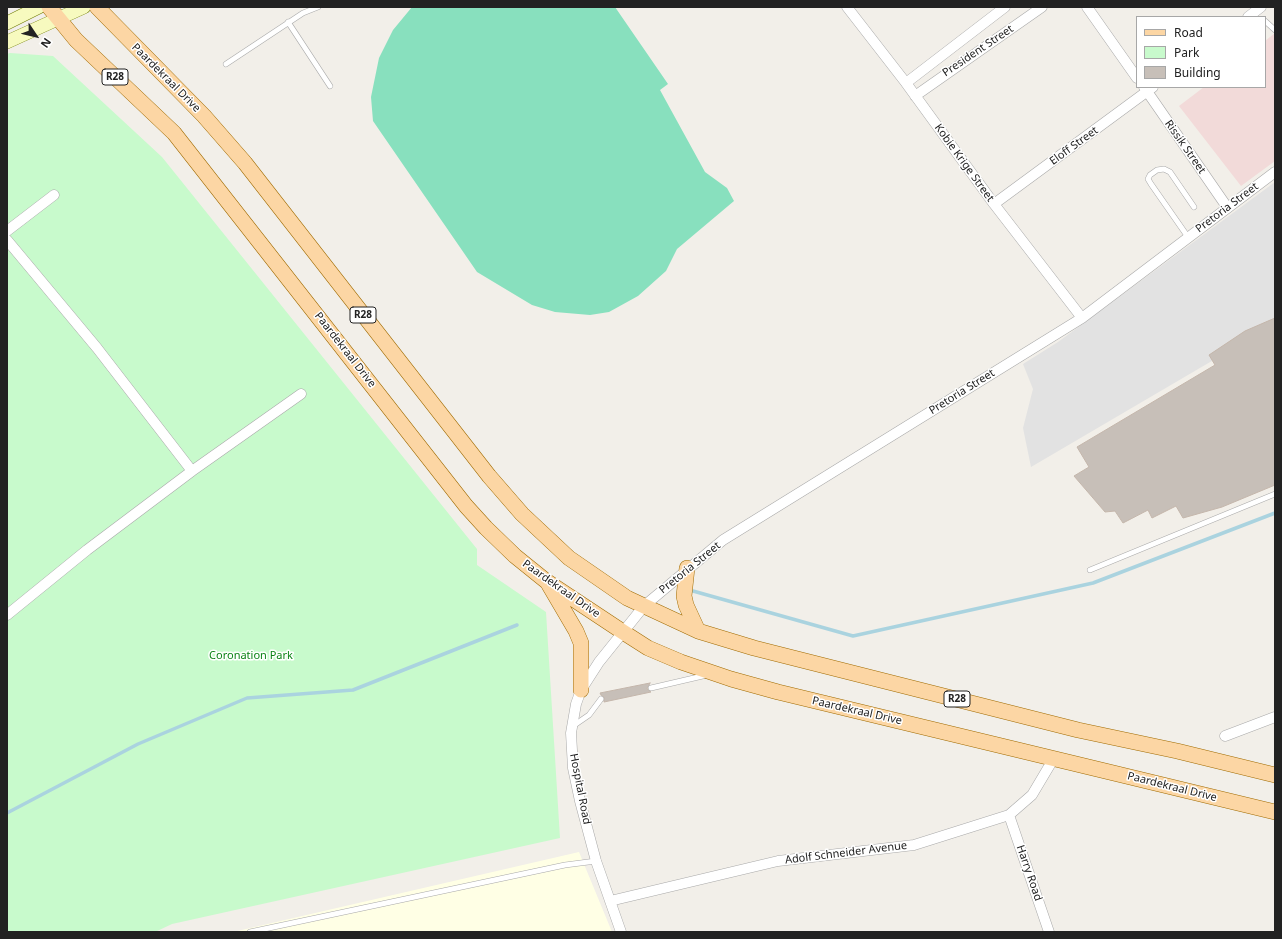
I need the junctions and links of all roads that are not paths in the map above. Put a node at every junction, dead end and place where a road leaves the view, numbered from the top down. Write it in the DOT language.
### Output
graph roads {
  1 [pos="39,7"];
  2 [pos="49,7"];
  3 [pos="84,7"];
  4 [pos="97,7"];
  5 [pos="318,7"];
  6 [pos="847,7"];
  7 [pos="1005,7"];
  8 [pos="1042,7"];
  9 [pos="1087,7"];
  10 [pos="309,8"];
  11 [pos="1260,10"];
  12 [pos="1250,16"];
  13 [pos="59,19"];
  14 [pos="288,22"];
  15 [pos="1266,22"];
  16 [pos="7,23"];
  17 [pos="1275,30"];
  18 [pos="7,42"];
  19 [pos="226,64"];
  20 [pos="1136,77"];
  21 [pos="906,83"];
  22 [pos="330,86"];
  23 [pos="1148,89"];
  24 [pos="915,96"];
  25 [pos="1275,172"];
  26 [pos="54,195"];
  27 [pos="994,204"];
  28 [pos="1194,207"];
  29 [pos="1227,207"];
  30 [pos="7,231"];
  31 [pos="1188,237"];
  32 [pos="7,240"];
  33 [pos="1082,318"];
  34 [pos="301,394"];
  35 [pos="192,471"];
  36 [pos="1275,494"];
  37 [pos="687,568"];
  38 [pos="1090,570"];
  39 [pos="546,581"];
  40 [pos="644,606"];
  41 [pos="7,615"];
  42 [pos="698,631"];
  43 [pos="623,632"];
  44 [pos="714,673"];
  45 [pos="651,688"];
  46 [pos="581,690"];
  47 [pos="601,699"];
  48 [pos="1275,717"];
  49 [pos="572,727"];
  50 [pos="1225,736"];
  51 [pos="1054,758"];
  52 [pos="1275,775"];
  53 [pos="1275,812"];
  54 [pos="1009,815"];
  55 [pos="596,861"];
  56 [pos="610,901"];
  57 [pos="250,932"];
  58 [pos="621,932"];
  59 [pos="1049,932"];
  1 -- 16 [label="main road"];
  2 -- 13 [label="main road, Paardekraal Drive / R28"];
  3 -- 13 [label="main road"];
  4 -- 40 [label="main road, Paardekraal Drive / R28"];
  5 -- 10 [label="lane"];
  6 -- 21 [label="street, Kobie Krige Street"];
  7 -- 21 [label="street, President Street"];
  8 -- 24 [label="street, President Street"];
  9 -- 20 [label="street"];
  10 -- 14 [label="lane"];
  11 -- 12 [label="street"];
  13 -- 18 [label="main road"];
  13 -- 39 [label="main road, Paardekraal Drive / R28"];
  14 -- 19 [label="lane"];
  14 -- 22 [label="lane"];
  15 -- 17 [label="lane"];
  21 -- 24 [label="street, Kobie Krige Street"];
  23 -- 27 [label="street, Eloff Street"];
  23 -- 29 [label="street, Rissik Street"];
  24 -- 27 [label="street, Kobie Krige Street"];
  25 -- 29 [label="street, Pretoria Street"];
  26 -- 30 [label="street"];
  27 -- 33 [label="street, Kobie Krige Street"];
  28 -- 31 [label="lane"];
  29 -- 31 [label="street, Pretoria Street"];
  31 -- 33 [label="street, Pretoria Street"];
  32 -- 35 [label="street"];
  33 -- 37 [label="street, Pretoria Street"];
  34 -- 35 [label="street"];
  35 -- 41 [label="street"];
  36 -- 38 [label="lane"];
  37 -- 40 [label="street, Pretoria Street"];
  37 -- 42 [label="main road"];
  39 -- 43 [label="main road, Paardekraal Drive / R28"];
  39 -- 46 [label="main road"];
  40 -- 42 [label="main road, Paardekraal Drive / R28"];
  40 -- 43 [label="street, Pretoria Street"];
  42 -- 52 [label="main road, Paardekraal Drive / R28"];
  43 -- 44 [label="main road, Paardekraal Drive / R28"];
  43 -- 46 [label="street, Hospital Road"];
  44 -- 45 [label="lane"];
  44 -- 51 [label="main road, Paardekraal Drive / R28"];
  46 -- 49 [label="street, Hospital Road"];
  47 -- 49 [label="lane"];
  48 -- 50 [label="street"];
  49 -- 55 [label="street, Hospital Road"];
  51 -- 53 [label="main road, Paardekraal Drive / R28"];
  51 -- 54 [label="street, Adolf Schneider Avenue"];
  54 -- 56 [label="street, Adolf Schneider Avenue"];
  54 -- 59 [label="street, Harry Road"];
  55 -- 56 [label="street, Hospital Road"];
  55 -- 57 [label="lane"];
  56 -- 58 [label="street, Hospital Road"];
}
